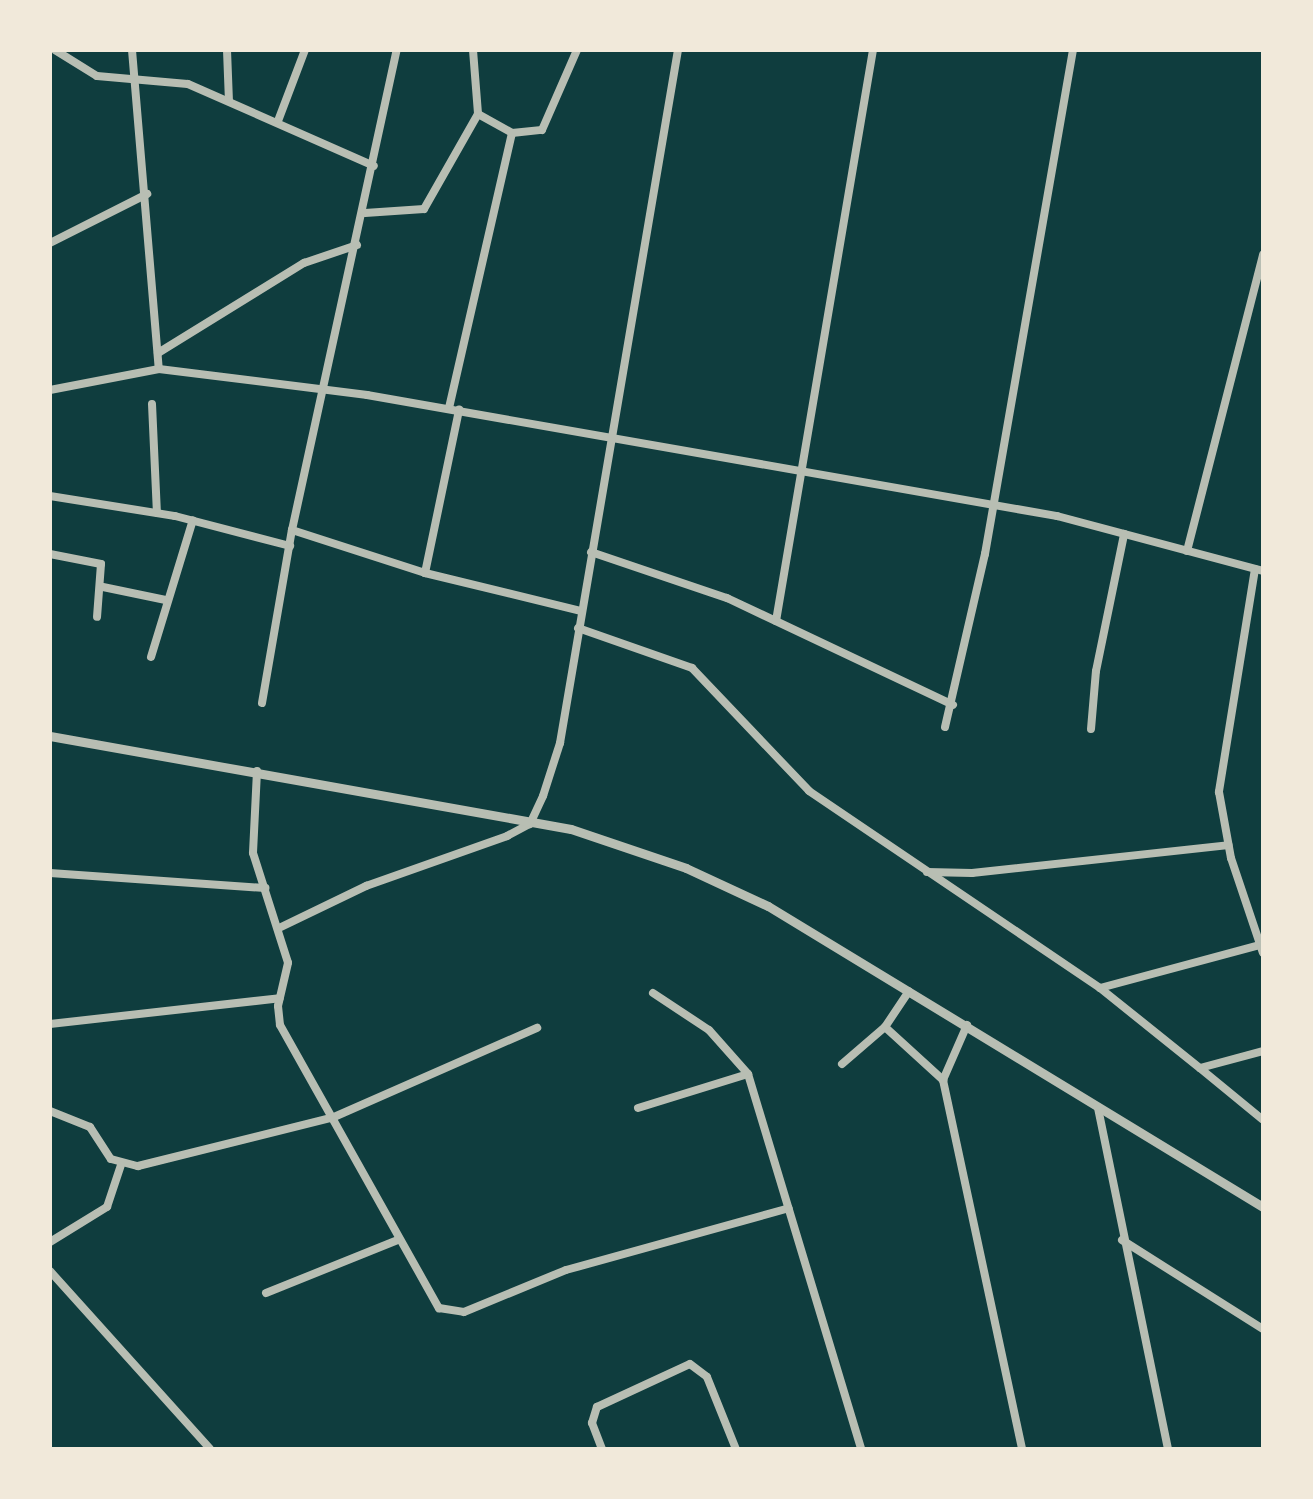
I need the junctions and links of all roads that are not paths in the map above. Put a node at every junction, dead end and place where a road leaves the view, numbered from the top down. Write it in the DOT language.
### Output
graph roads {
  1 [pos="55,50"];
  2 [pos="132,50"];
  3 [pos="228,50"];
  4 [pos="305,50"];
  5 [pos="397,50"];
  6 [pos="473,50"];
  7 [pos="577,50"];
  8 [pos="678,50"];
  9 [pos="873,50"];
  10 [pos="1073,50"];
  11 [pos="135,81"];
  12 [pos="229,101"];
  13 [pos="478,114"];
  14 [pos="278,122"];
  15 [pos="512,133"];
  16 [pos="374,166"];
  17 [pos="147,194"];
  18 [pos="365,212"];
  19 [pos="50,242"];
  20 [pos="357,245"];
  21 [pos="1263,255"];
  22 [pos="158,353"];
  23 [pos="159,369"];
  24 [pos="324,389"];
  25 [pos="50,390"];
  26 [pos="152,404"];
  27 [pos="454,409"];
  28 [pos="612,436"];
  29 [pos="800,469"];
  30 [pos="50,496"];
  31 [pos="992,504"];
  32 [pos="157,513"];
  33 [pos="193,520"];
  34 [pos="292,530"];
  35 [pos="1124,534"];
  36 [pos="290,546"];
  37 [pos="1187,551"];
  38 [pos="591,552"];
  39 [pos="50,554"];
  40 [pos="1259,570"];
  41 [pos="424,572"];
  42 [pos="103,587"];
  43 [pos="166,600"];
  44 [pos="581,611"];
  45 [pos="97,617"];
  46 [pos="776,621"];
  47 [pos="578,628"];
  48 [pos="152,657"];
  49 [pos="262,703"];
  50 [pos="953,704"];
  51 [pos="946,727"];
  52 [pos="1091,728"];
  53 [pos="50,736"];
  54 [pos="257,772"];
  55 [pos="530,824"];
  56 [pos="1228,845"];
  57 [pos="926,872"];
  58 [pos="50,874"];
  59 [pos="266,888"];
  60 [pos="279,928"];
  61 [pos="1261,949"];
  62 [pos="1100,988"];
  63 [pos="909,991"];
  64 [pos="654,992"];
  65 [pos="280,998"];
  66 [pos="50,1024"];
  67 [pos="967,1025"];
  68 [pos="885,1027"];
  69 [pos="537,1028"];
  70 [pos="1263,1051"];
  71 [pos="842,1064"];
  72 [pos="1200,1068"];
  73 [pos="748,1074"];
  74 [pos="943,1080"];
  75 [pos="638,1108"];
  76 [pos="1098,1108"];
  77 [pos="50,1111"];
  78 [pos="334,1117"];
  79 [pos="1263,1120"];
  80 [pos="121,1165"];
  81 [pos="1263,1207"];
  82 [pos="789,1208"];
  83 [pos="398,1240"];
  84 [pos="1122,1240"];
  85 [pos="50,1242"];
  86 [pos="50,1271"];
  87 [pos="266,1293"];
  88 [pos="1263,1329"];
  89 [pos="210,1449"];
  90 [pos="602,1449"];
  91 [pos="736,1449"];
  92 [pos="861,1449"];
  93 [pos="1022,1449"];
  94 [pos="1168,1449"];
  1 -- 11 [label="street"];
  2 -- 11 [label="street"];
  3 -- 12 [label="street"];
  4 -- 14 [label="street"];
  5 -- 16 [label="street"];
  6 -- 13 [label="street"];
  7 -- 15 [label="street"];
  8 -- 28 [label="street"];
  9 -- 29 [label="street"];
  10 -- 31 [label="street"];
  11 -- 12 [label="street"];
  11 -- 17 [label="street"];
  12 -- 14 [label="street"];
  13 -- 15 [label="street"];
  13 -- 18 [label="street"];
  14 -- 16 [label="street"];
  15 -- 27 [label="street"];
  16 -- 18 [label="street"];
  17 -- 19 [label="street"];
  17 -- 22 [label="street"];
  18 -- 20 [label="street"];
  20 -- 22 [label="street"];
  20 -- 24 [label="street"];
  21 -- 37 [label="street"];
  22 -- 23 [label="street"];
  23 -- 24 [label="street"];
  23 -- 25 [label="street"];
  24 -- 27 [label="street"];
  24 -- 34 [label="street"];
  26 -- 32 [label="street"];
  27 -- 28 [label="street"];
  27 -- 41 [label="street"];
  28 -- 29 [label="street"];
  28 -- 38 [label="street"];
  29 -- 31 [label="street"];
  29 -- 46 [label="street"];
  30 -- 32 [label="street"];
  31 -- 35 [label="street"];
  31 -- 50 [label="street"];
  32 -- 33 [label="street"];
  33 -- 36 [label="street"];
  33 -- 43 [label="street"];
  34 -- 36 [label="street"];
  34 -- 41 [label="street"];
  35 -- 37 [label="street"];
  35 -- 52 [label="street"];
  36 -- 49 [label="street"];
  37 -- 40 [label="street"];
  38 -- 44 [label="street"];
  38 -- 46 [label="street"];
  39 -- 42 [label="street"];
  40 -- 56 [label="street"];
  41 -- 44 [label="street"];
  42 -- 43 [label="street"];
  42 -- 45 [label="street"];
  43 -- 48 [label="street"];
  44 -- 47 [label="street"];
  46 -- 50 [label="street"];
  47 -- 55 [label="street"];
  47 -- 57 [label="street"];
  50 -- 51 [label="street"];
  53 -- 54 [label="street"];
  54 -- 55 [label="street"];
  54 -- 59 [label="street"];
  55 -- 60 [label="street"];
  55 -- 63 [label="street"];
  56 -- 57 [label="street"];
  56 -- 61 [label="street"];
  57 -- 62 [label="street"];
  58 -- 59 [label="street"];
  59 -- 60 [label="street"];
  60 -- 65 [label="street"];
  61 -- 62 [label="street"];
  62 -- 72 [label="street"];
  63 -- 67 [label="street"];
  63 -- 68 [label="street"];
  64 -- 73 [label="street"];
  65 -- 66 [label="street"];
  65 -- 78 [label="street"];
  67 -- 74 [label="street"];
  67 -- 76 [label="street"];
  68 -- 71 [label="street"];
  68 -- 74 [label="street"];
  69 -- 78 [label="street"];
  70 -- 72 [label="street"];
  72 -- 79 [label="street"];
  73 -- 75 [label="street"];
  73 -- 82 [label="street"];
  74 -- 93 [label="street"];
  76 -- 81 [label="street"];
  76 -- 84 [label="street"];
  77 -- 80 [label="street"];
  78 -- 80 [label="street"];
  78 -- 83 [label="street"];
  80 -- 85 [label="street"];
  82 -- 83 [label="street"];
  82 -- 92 [label="street"];
  83 -- 87 [label="street"];
  84 -- 88 [label="street"];
  84 -- 94 [label="street"];
  86 -- 89 [label="street"];
  90 -- 91 [label="street"];
}
